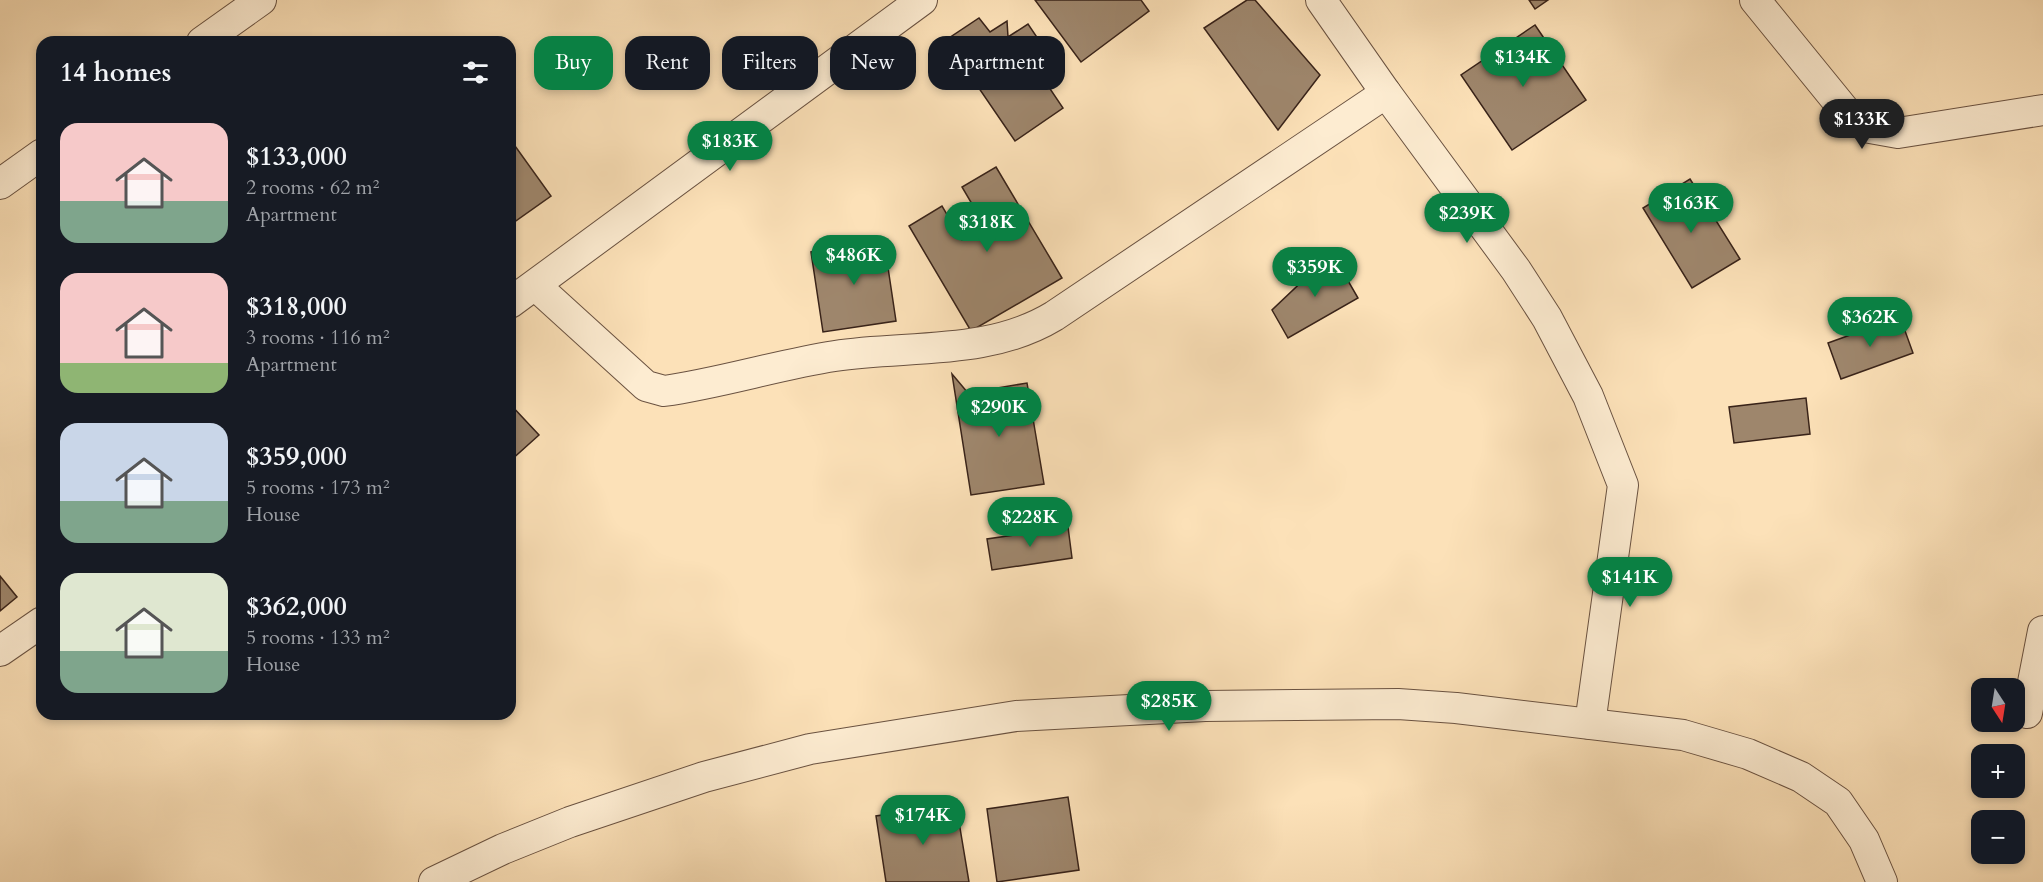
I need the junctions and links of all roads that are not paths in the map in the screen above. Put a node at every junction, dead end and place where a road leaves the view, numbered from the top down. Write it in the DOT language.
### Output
graph roads {
  1 [pos="261,0"];
  2 [pos="922,0"];
  3 [pos="1321,0"];
  4 [pos="1755,0"];
  5 [pos="210,36"];
  6 [pos="1386,93"];
  7 [pos="2043,110"];
  8 [pos="36,158"];
  9 [pos="0,184"];
  10 [pos="536,286"];
  11 [pos="516,299"];
  12 [pos="36,626"];
  13 [pos="2043,631"];
  14 [pos="0,651"];
  15 [pos="2027,713"];
  16 [pos="1590,724"];
  17 [pos="434,882"];
  18 [pos="1882,882"];
  1 -- 5 [label="street"];
  2 -- 10 [label="street"];
  3 -- 6 [label="street"];
  4 -- 7 [label="street"];
  6 -- 10 [label="street"];
  6 -- 16 [label="street"];
  8 -- 9 [label="street"];
  10 -- 11 [label="street"];
  12 -- 14 [label="street"];
  13 -- 15 [label="street"];
  16 -- 17 [label="street"];
  16 -- 18 [label="street"];
}
